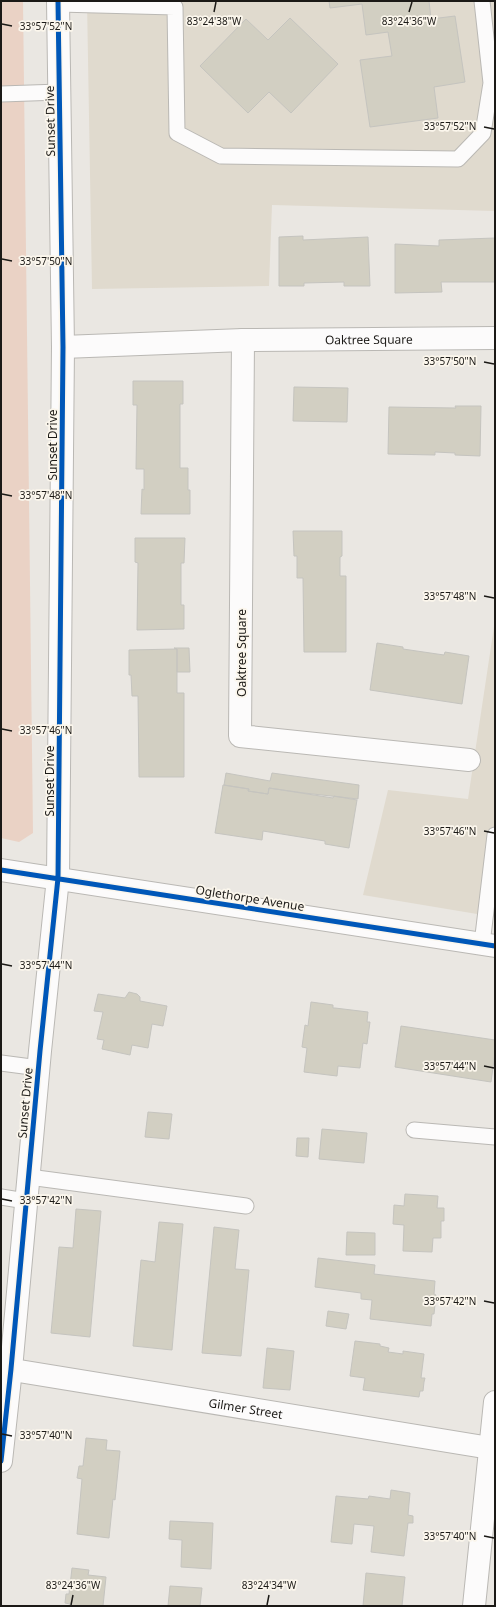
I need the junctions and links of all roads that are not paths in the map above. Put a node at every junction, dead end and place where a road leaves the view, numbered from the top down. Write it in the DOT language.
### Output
graph roads {
  1 [pos="482,1"];
  2 [pos="58,3"];
  3 [pos="175,4"];
  4 [pos="60,92"];
  5 [pos="1,94"];
  6 [pos="495,338"];
  7 [pos="243,340"];
  8 [pos="63,347"];
  9 [pos="469,760"];
  10 [pos="495,835"];
  11 [pos="1,870"];
  12 [pos="58,878"];
  13 [pos="488,945"];
  14 [pos="1,1063"];
  15 [pos="39,1068"];
  16 [pos="414,1130"];
  17 [pos="495,1137"];
  18 [pos="29,1177"];
  19 [pos="1,1197"];
  20 [pos="26,1201"];
  21 [pos="246,1206"];
  22 [pos="6,1368"];
  23 [pos="495,1402"];
  24 [pos="490,1448"];
  25 [pos="1,1461"];
  26 [pos="474,1606"];
  1 -- 3 [label="lane"];
  2 -- 3 [label="lane"];
  2 -- 4 [label="street, Sunset Drive"];
  4 -- 5 [label="lane"];
  4 -- 8 [label="street, Sunset Drive"];
  6 -- 7 [label="street, Oaktree Square"];
  7 -- 8 [label="street, Oaktree Square"];
  7 -- 9 [label="street, Oaktree Square"];
  8 -- 12 [label="street, Sunset Drive"];
  10 -- 13 [label="lane"];
  11 -- 12 [label="street, Oglethorpe Avenue"];
  12 -- 13 [label="street, Oglethorpe Avenue"];
  12 -- 15 [label="street, Sunset Drive"];
  14 -- 15 [label="lane"];
  15 -- 18 [label="street, Sunset Drive"];
  16 -- 17 [label="lane"];
  18 -- 20 [label="street, Sunset Drive"];
  18 -- 21 [label="lane"];
  19 -- 20 [label="lane"];
  20 -- 22 [label="street, Sunset Drive"];
  22 -- 24 [label="street, Gilmer Street"];
  22 -- 25 [label="street, Sunset Drive"];
  23 -- 24 [label="street"];
  24 -- 26 [label="street"];
}
